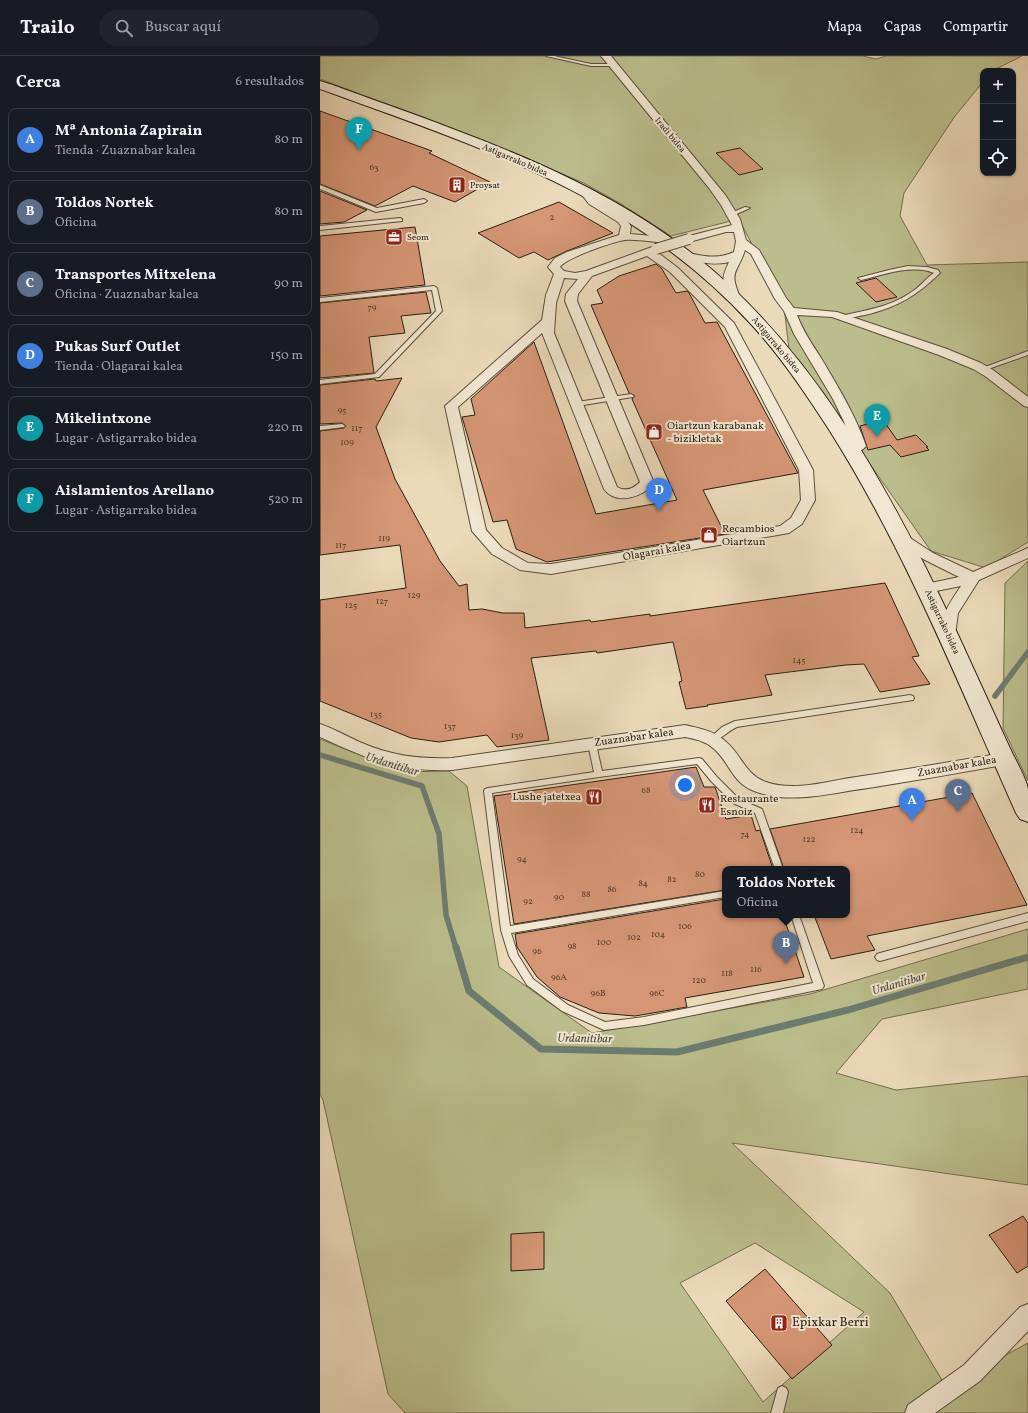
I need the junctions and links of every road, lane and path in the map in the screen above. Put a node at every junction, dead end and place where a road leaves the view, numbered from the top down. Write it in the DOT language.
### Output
graph roads {
  1 [pos="548,56"];
  2 [pos="606,56"];
  3 [pos="613,65"];
  4 [pos="320,84"];
  5 [pos="320,187"];
  6 [pos="585,192"];
  7 [pos="424,201"];
  8 [pos="747,208"];
  9 [pos="725,214"];
  10 [pos="400,220"];
  11 [pos="320,228"];
  12 [pos="738,228"];
  13 [pos="714,232"];
  14 [pos="624,237"];
  15 [pos="742,242"];
  16 [pos="657,247"];
  17 [pos="739,254"];
  18 [pos="684,255"];
  19 [pos="560,274"];
  20 [pos="588,274"];
  21 [pos="861,278"];
  22 [pos="735,299"];
  23 [pos="320,300"];
  24 [pos="790,312"];
  25 [pos="576,314"];
  26 [pos="843,317"];
  27 [pos="547,319"];
  28 [pos="1028,353"];
  29 [pos="983,369"];
  30 [pos="320,382"];
  31 [pos="631,396"];
  32 [pos="611,399"];
  33 [pos="1028,403"];
  34 [pos="577,404"];
  35 [pos="342,426"];
  36 [pos="320,428"];
  37 [pos="851,449"];
  38 [pos="902,539"];
  39 [pos="1028,552"];
  40 [pos="973,578"];
  41 [pos="926,588"];
  42 [pos="948,635"];
  43 [pos="910,698"];
  44 [pos="320,730"];
  45 [pos="717,743"];
  46 [pos="593,748"];
  47 [pos="1003,759"];
  48 [pos="599,774"];
  49 [pos="1028,813"];
  50 [pos="778,866"];
  51 [pos="722,894"];
  52 [pos="1028,917"];
  53 [pos="796,918"];
  54 [pos="506,930"];
  55 [pos="880,957"];
  56 [pos="1028,1315"];
  57 [pos="782,1392"];
  58 [pos="777,1413"];
  59 [pos="916,1413"];
  1 -- 3 [label="lane"];
  2 -- 3 [label="street, Iradi bidea"];
  3 -- 9 [label="street, Iradi bidea"];
  4 -- 6 [label="main road, Astigarrako bidea"];
  5 -- 7 [label="lane"];
  6 -- 14 [label="street"];
  6 -- 16 [label="main road, Astigarrako bidea"];
  8 -- 9 [label="lane"];
  9 -- 12 [label="street, Iradi bidea"];
  9 -- 13 [label="street"];
  10 -- 11 [label="lane"];
  12 -- 13 [label="street"];
  12 -- 15 [label="street, Iradi bidea"];
  13 -- 16 [label="street, bridge"];
  14 -- 16 [label="street"];
  14 -- 19 [label="street"];
  15 -- 17 [label="street"];
  15 -- 24 [label="street"];
  16 -- 18 [label="main road, Astigarrako bidea"];
  16 -- 20 [label="street"];
  16 -- 27 [label="street, Olagarai kalea"];
  17 -- 18 [label="street"];
  17 -- 22 [label="street"];
  18 -- 22 [label="main road, Astigarrako bidea"];
  19 -- 20 [label="street"];
  19 -- 27 [label="street"];
  20 -- 25 [label="street"];
  21 -- 26 [label="lane"];
  22 -- 37 [label="main road, Astigarrako bidea"];
  23 -- 30 [label="lane"];
  24 -- 26 [label="street"];
  24 -- 37 [label="street"];
  25 -- 27 [label="street"];
  25 -- 32 [label="street"];
  26 -- 29 [label="street"];
  27 -- 34 [label="street"];
  28 -- 29 [label="lane"];
  29 -- 33 [label="street"];
  31 -- 32 [label="lane"];
  32 -- 34 [label="lane"];
  32 -- 34 [label="street"];
  35 -- 36 [label="lane"];
  37 -- 38 [label="main road, Astigarrako bidea"];
  38 -- 40 [label="street"];
  38 -- 41 [label="main road, Astigarrako bidea"];
  39 -- 40 [label="street"];
  40 -- 41 [label="street"];
  40 -- 42 [label="street"];
  41 -- 42 [label="main road, Astigarrako bidea"];
  42 -- 47 [label="main road, Astigarrako bidea"];
  43 -- 45 [label="lane"];
  44 -- 46 [label="street, Zuaznabar kalea"];
  45 -- 46 [label="street, Zuaznabar kalea"];
  45 -- 47 [label="street, Zuaznabar kalea"];
  46 -- 48 [label="lane"];
  47 -- 49 [label="main road, Astigarrako bidea"];
  48 -- 50 [label="lane"];
  48 -- 54 [label="lane"];
  51 -- 54 [label="lane"];
  52 -- 55 [label="lane"];
  53 -- 54 [label="lane"];
  56 -- 59 [label="street"];
  57 -- 58 [label="lane"];
}
